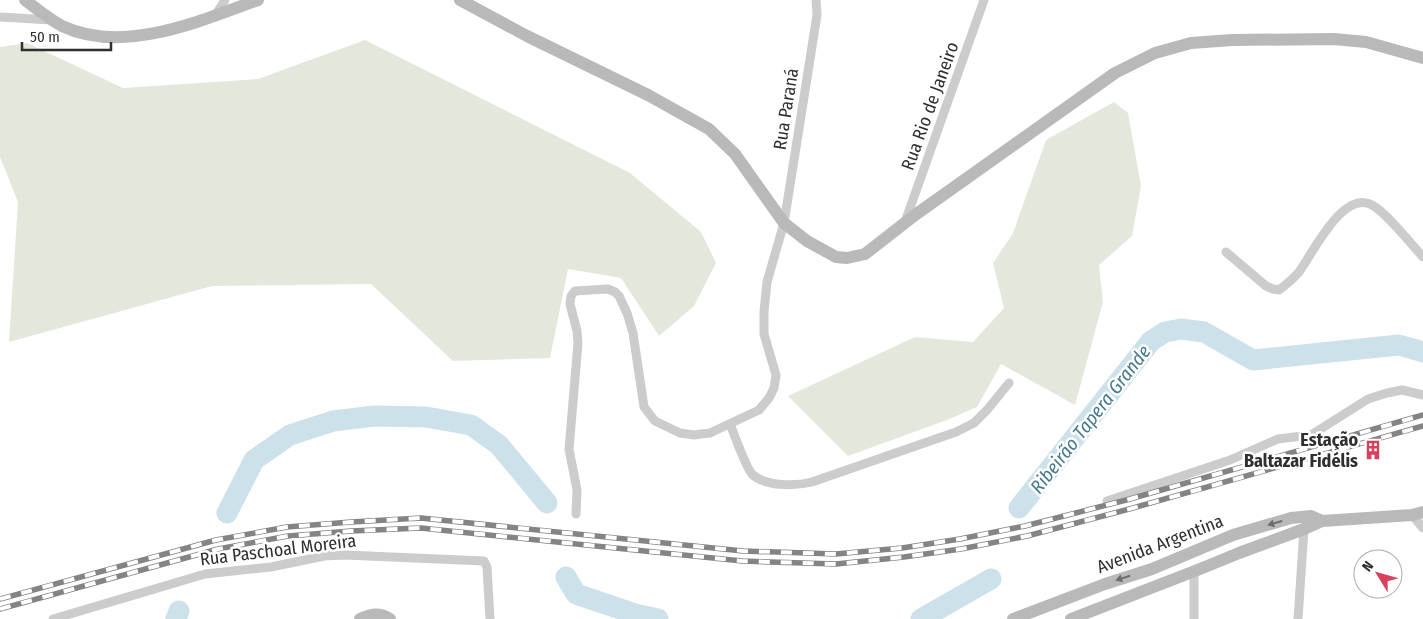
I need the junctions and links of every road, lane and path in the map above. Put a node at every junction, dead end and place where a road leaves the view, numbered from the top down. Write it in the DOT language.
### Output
graph roads {
  1 [pos="24,0"];
  2 [pos="224,0"];
  3 [pos="258,0"];
  4 [pos="460,0"];
  5 [pos="816,0"];
  6 [pos="984,0"];
  7 [pos="215,16"];
  8 [pos="0,17"];
  9 [pos="51,20"];
  10 [pos="1423,58"];
  11 [pos="904,222"];
  12 [pos="784,223"];
  13 [pos="1226,252"];
  14 [pos="1423,257"];
  15 [pos="1009,383"];
  16 [pos="1423,395"];
  17 [pos="730,424"];
  18 [pos="1107,501"];
  19 [pos="576,514"];
  20 [pos="1419,515"];
  21 [pos="1322,521"];
  22 [pos="1423,528"];
  23 [pos="1304,529"];
  24 [pos="1233,535"];
  25 [pos="1219,540"];
  26 [pos="1239,553"];
  27 [pos="1222,559"];
  28 [pos="1194,571"];
  29 [pos="366,617"];
  30 [pos="1078,618"];
  31 [pos="53,619"];
  32 [pos="390,619"];
  33 [pos="490,619"];
  34 [pos="1013,619"];
  35 [pos="1194,619"];
  36 [pos="1298,619"];
  1 -- 9 [label="main road"];
  2 -- 7 [label="street"];
  3 -- 7 [label="main road"];
  4 -- 12 [label="main road"];
  5 -- 12 [label="street, Rua Paraná"];
  6 -- 11 [label="street, Rua Rio de Janeiro"];
  7 -- 9 [label="main road"];
  8 -- 9 [label="street"];
  10 -- 11 [label="main road"];
  11 -- 12 [label="main road"];
  12 -- 17 [label="street, Rua Paraná"];
  13 -- 14 [label="street"];
  15 -- 17 [label="street"];
  16 -- 18 [label="street"];
  17 -- 19 [label="street, Rua Paraná"];
  20 -- 21 [label="main road, Avenida Argentina"];
  20 -- 22 [label="street"];
  21 -- 23 [label="main road, Avenida Argentina"];
  21 -- 24 [label="main road, Avenida Argentina, one-way"];
  23 -- 26 [label="main road, Avenida Argentina"];
  23 -- 36 [label="street"];
  24 -- 25 [label="main road, Avenida Argentina"];
  24 -- 26 [label="main road"];
  25 -- 27 [label="main road"];
  25 -- 34 [label="main road, Avenida Argentina, one-way"];
  26 -- 27 [label="main road, Avenida Argentina"];
  27 -- 28 [label="main road, Avenida Argentina"];
  28 -- 30 [label="main road, Avenida Argentina"];
  28 -- 35 [label="street"];
  29 -- 32 [label="main road"];
  31 -- 33 [label="street, Rua Paschoal Moreira"];
}
